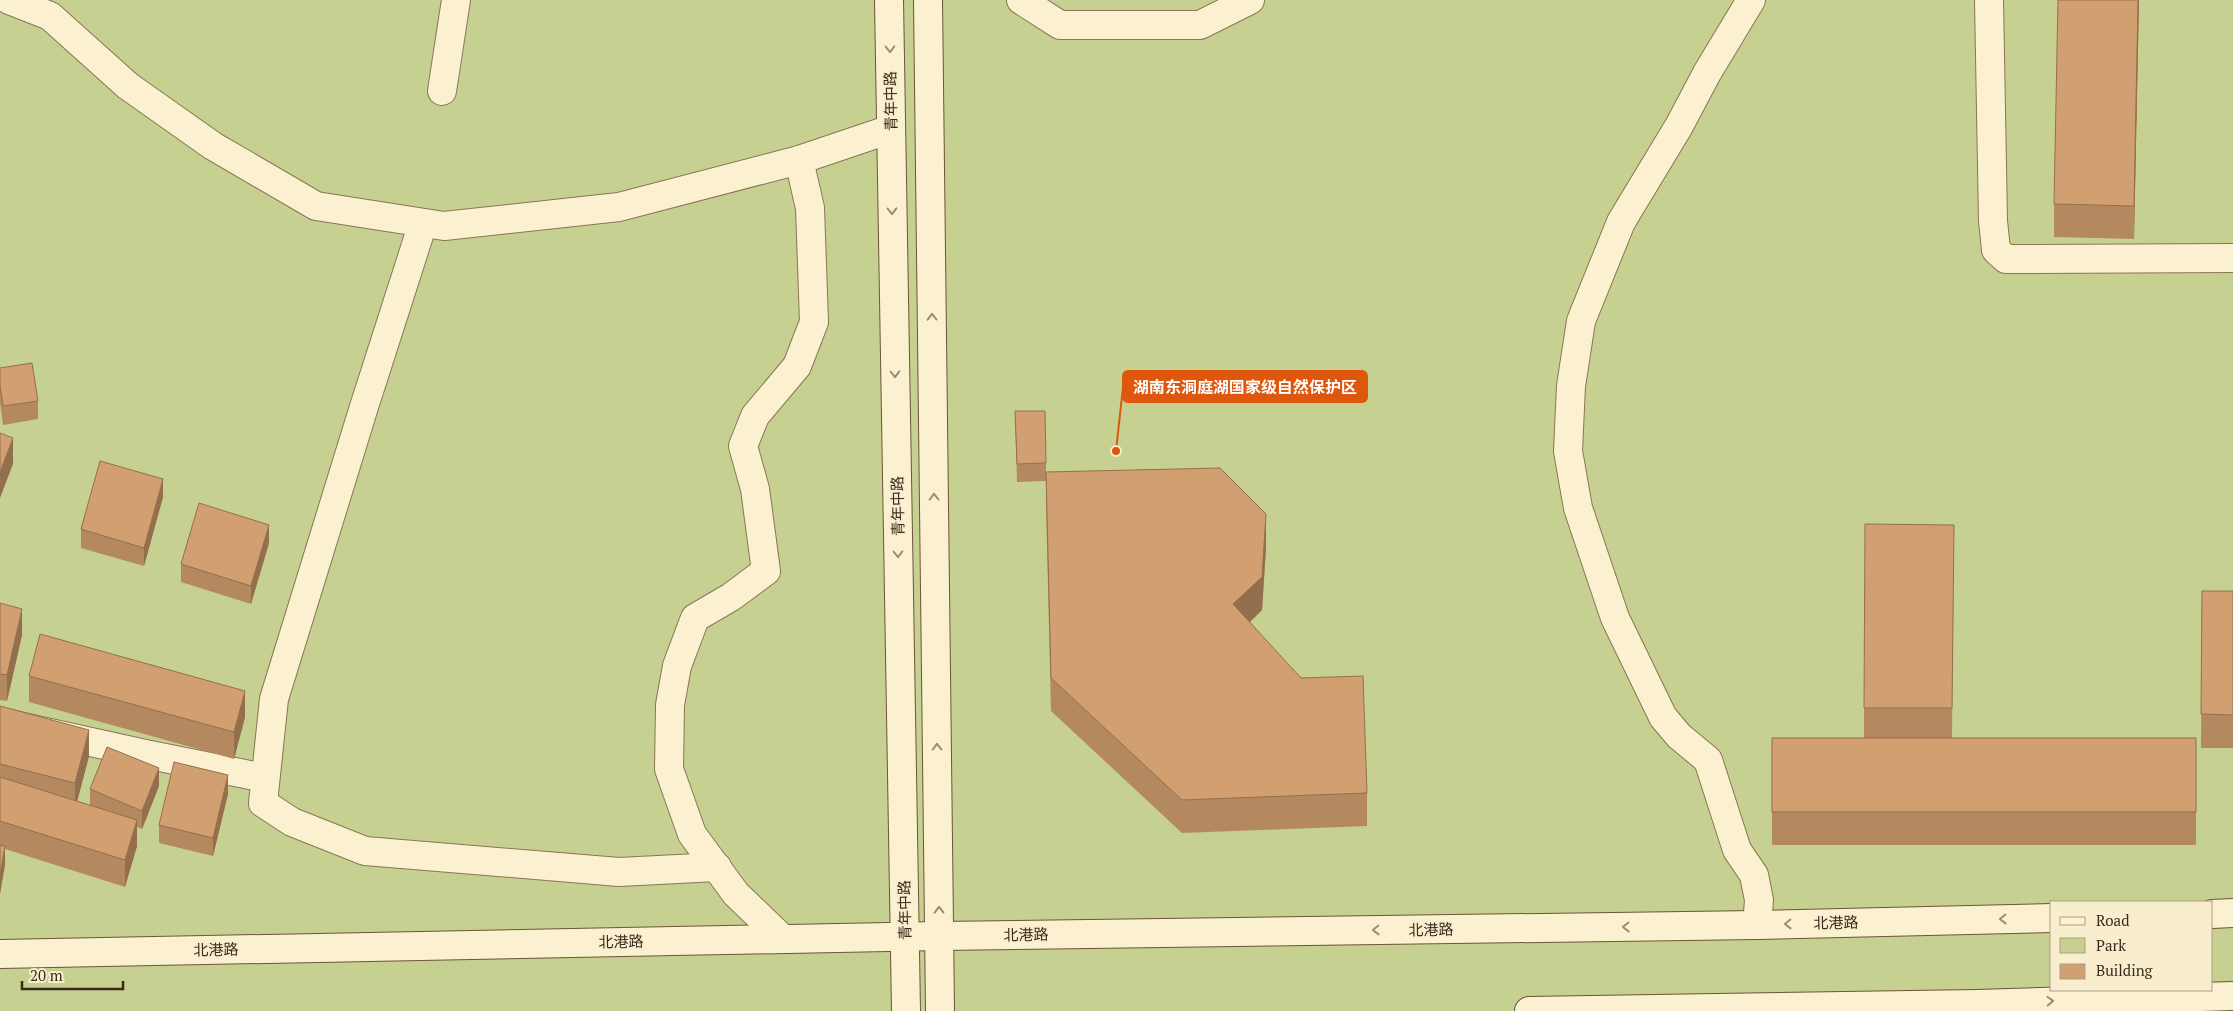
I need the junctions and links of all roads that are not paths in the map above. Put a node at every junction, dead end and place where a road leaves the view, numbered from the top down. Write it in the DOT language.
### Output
graph roads {
  1 [pos="456,0"];
  2 [pos="889,0"];
  3 [pos="928,0"];
  4 [pos="1021,0"];
  5 [pos="1250,0"];
  6 [pos="1751,0"];
  7 [pos="1989,0"];
  8 [pos="14,1"];
  9 [pos="442,91"];
  10 [pos="891,129"];
  11 [pos="799,160"];
  12 [pos="423,223"];
  13 [pos="2233,258"];
  14 [pos="0,722"];
  15 [pos="266,778"];
  16 [pos="717,867"];
  17 [pos="2213,914"];
  18 [pos="2233,914"];
  19 [pos="2050,918"];
  20 [pos="1757,925"];
  21 [pos="940,936"];
  22 [pos="905,937"];
  23 [pos="783,939"];
  24 [pos="0,954"];
  25 [pos="2233,996"];
  26 [pos="1773,1009"];
  27 [pos="906,1011"];
  28 [pos="940,1011"];
  29 [pos="1529,1011"];
  1 -- 9 [label="street"];
  2 -- 10 [label="street, 青年中路, one-way"];
  21 -- 3 [label="street, one-way"];
  4 -- 5 [label="street"];
  6 -- 20 [label="street"];
  7 -- 13 [label="street"];
  8 -- 12 [label="street"];
  10 -- 11 [label="street"];
  10 -- 22 [label="street, 青年中路, one-way"];
  11 -- 12 [label="street"];
  11 -- 16 [label="street"];
  12 -- 15 [label="street"];
  14 -- 15 [label="street"];
  15 -- 16 [label="street"];
  16 -- 23 [label="street"];
  17 -- 18 [label="street"];
  19 -- 20 [label="street, 北港路, one-way"];
  20 -- 21 [label="street, 北港路, one-way"];
  21 -- 22 [label="street, 北港路"];
  21 -- 28 [label="street"];
  22 -- 23 [label="street, 北港路"];
  22 -- 27 [label="street, 青年中路"];
  23 -- 24 [label="street, 北港路"];
  26 -- 25 [label="street, one-way"];
  26 -- 29 [label="street"];
}
